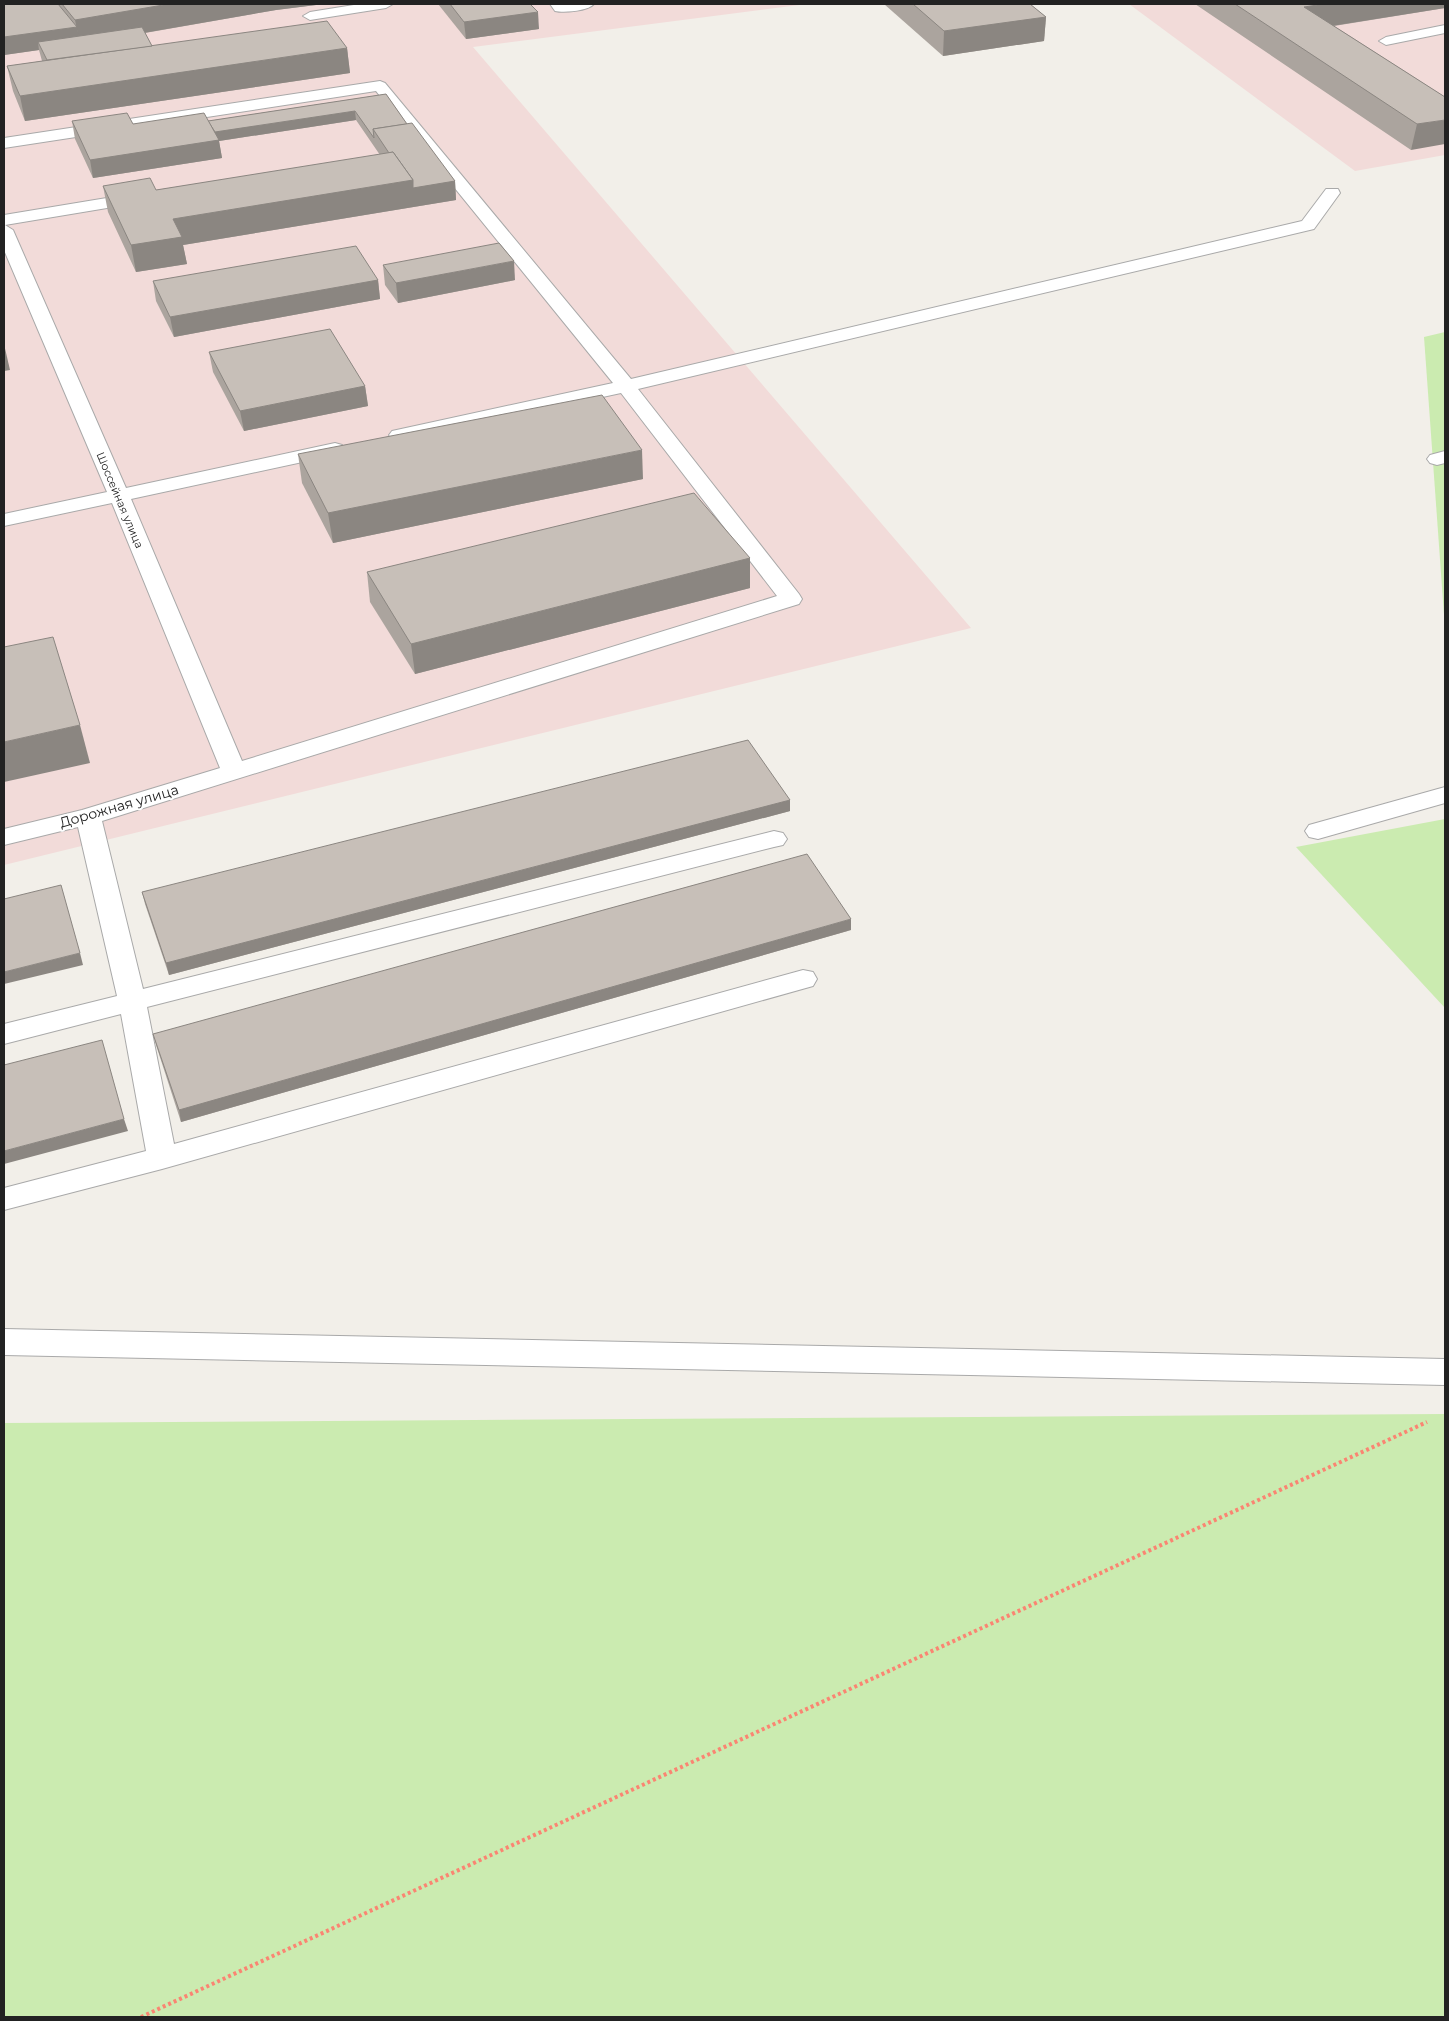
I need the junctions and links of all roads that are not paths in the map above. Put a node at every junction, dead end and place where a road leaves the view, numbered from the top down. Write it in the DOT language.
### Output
graph roads {
  1 [pos="386,4"];
  2 [pos="557,4"];
  3 [pos="588,4"];
  4 [pos="310,16"];
  5 [pos="1445,29"];
  6 [pos="1386,41"];
  7 [pos="4,143"];
  8 [pos="161,194"];
  9 [pos="1332,194"];
  10 [pos="4,220"];
  11 [pos="4,230"];
  12 [pos="626,386"];
  13 [pos="382,439"];
  14 [pos="353,445"];
  15 [pos="119,496"];
  16 [pos="4,520"];
  17 [pos="234,771"];
  18 [pos="1445,795"];
  19 [pos="88,817"];
  20 [pos="1318,831"];
  21 [pos="4,837"];
  22 [pos="774,839"];
  23 [pos="803,979"];
  24 [pos="132,1002"];
  25 [pos="4,1034"];
  26 [pos="162,1158"];
  27 [pos="4,1199"];
  28 [pos="4,1342"];
  29 [pos="1445,1372"];
  1 -- 4 [label="street"];
  2 -- 3 [label="street"];
  5 -- 6 [label="street"];
  7 -- 12 [label="street"];
  8 -- 10 [label="street"];
  9 -- 12 [label="street"];
  11 -- 15 [label="street, Шоссейная улица"];
  12 -- 13 [label="street"];
  12 -- 17 [label="street, Дорожная улица"];
  14 -- 15 [label="street"];
  15 -- 16 [label="street"];
  15 -- 17 [label="street, Шоссейная улица"];
  17 -- 19 [label="street, Дорожная улица"];
  18 -- 20 [label="street"];
  19 -- 21 [label="street, Дорожная улица"];
  19 -- 24 [label="street"];
  22 -- 24 [label="street"];
  23 -- 26 [label="street"];
  24 -- 25 [label="street"];
  24 -- 26 [label="street"];
  26 -- 27 [label="street"];
  28 -- 29 [label="street"];
}
